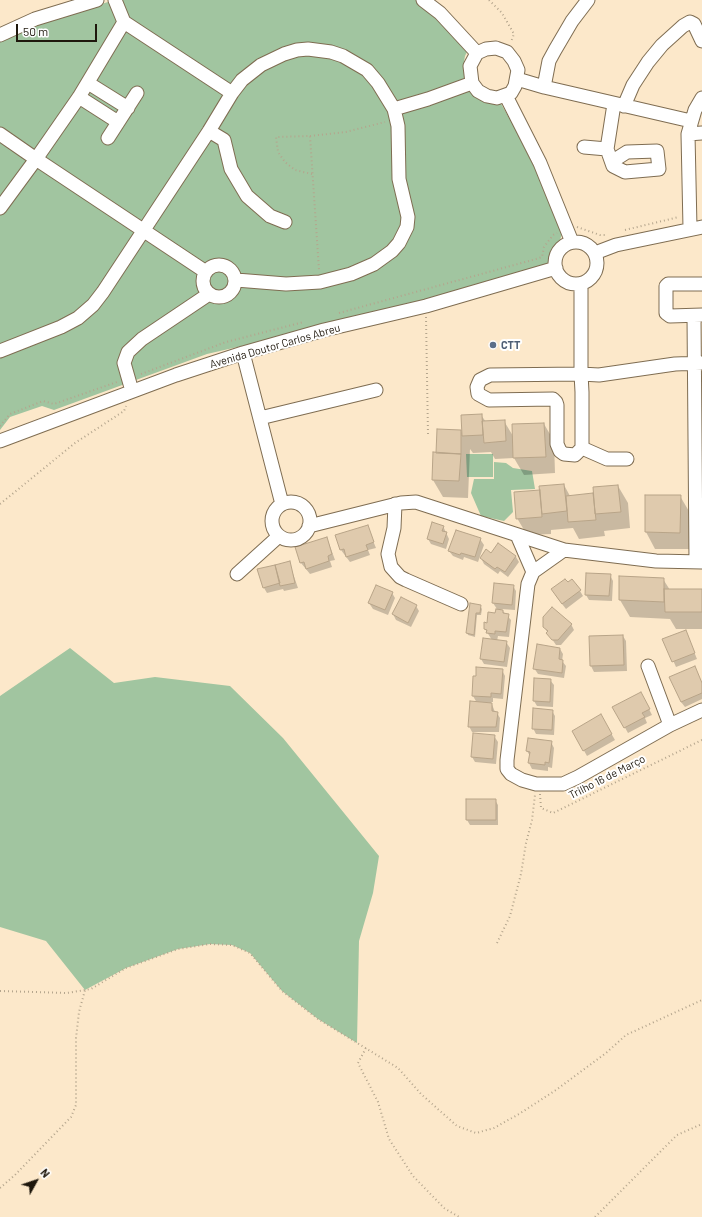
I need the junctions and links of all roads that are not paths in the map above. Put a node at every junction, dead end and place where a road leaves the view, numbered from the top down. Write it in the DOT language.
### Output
graph roads {
  1 [pos="97,0"];
  2 [pos="115,0"];
  3 [pos="423,0"];
  4 [pos="588,0"];
  5 [pos="124,22"];
  6 [pos="0,35"];
  7 [pos="702,41"];
  8 [pos="477,53"];
  9 [pos="517,80"];
  10 [pos="88,83"];
  11 [pos="472,83"];
  12 [pos="544,87"];
  13 [pos="137,93"];
  14 [pos="232,94"];
  15 [pos="506,96"];
  16 [pos="79,97"];
  17 [pos="702,98"];
  18 [pos="619,105"];
  19 [pos="128,108"];
  20 [pos="395,114"];
  21 [pos="118,122"];
  22 [pos="690,127"];
  23 [pos="209,131"];
  24 [pos="702,133"];
  25 [pos="0,134"];
  26 [pos="108,138"];
  27 [pos="584,147"];
  28 [pos="36,160"];
  29 [pos="696,190"];
  30 [pos="0,208"];
  31 [pos="284,222"];
  32 [pos="694,224"];
  33 [pos="143,231"];
  34 [pos="572,242"];
  35 [pos="594,253"];
  36 [pos="556,268"];
  37 [pos="206,272"];
  38 [pos="236,280"];
  39 [pos="581,284"];
  40 [pos="702,284"];
  41 [pos="209,294"];
  42 [pos="698,315"];
  43 [pos="0,351"];
  44 [pos="243,353"];
  45 [pos="698,363"];
  46 [pos="582,374"];
  47 [pos="130,384"];
  48 [pos="376,390"];
  49 [pos="260,418"];
  50 [pos="0,441"];
  51 [pos="582,448"];
  52 [pos="627,459"];
  53 [pos="699,475"];
  54 [pos="699,498"];
  55 [pos="282,504"];
  56 [pos="395,504"];
  57 [pos="309,526"];
  58 [pos="517,535"];
  59 [pos="278,536"];
  60 [pos="564,550"];
  61 [pos="699,562"];
  62 [pos="533,572"];
  63 [pos="237,574"];
  64 [pos="461,604"];
  65 [pos="648,666"];
  66 [pos="702,710"];
  67 [pos="670,724"];
  1 -- 6 [label="street"];
  2 -- 5 [label="street"];
  3 -- 8 [label="street"];
  4 -- 12 [label="street"];
  5 -- 10 [label="street"];
  5 -- 14 [label="street"];
  7 -- 18 [label="street"];
  8 -- 9 [label="street"];
  8 -- 11 [label="street"];
  9 -- 12 [label="street"];
  9 -- 15 [label="street"];
  10 -- 16 [label="street"];
  10 -- 19 [label="street"];
  11 -- 15 [label="street"];
  11 -- 20 [label="street"];
  12 -- 18 [label="street"];
  13 -- 19 [label="street"];
  14 -- 20 [label="street"];
  14 -- 23 [label="street"];
  15 -- 34 [label="street"];
  16 -- 21 [label="street"];
  16 -- 28 [label="street"];
  17 -- 22 [label="street"];
  18 -- 22 [label="street"];
  18 -- 27 [label="street"];
  19 -- 21 [label="street"];
  20 -- 38 [label="street"];
  21 -- 26 [label="street"];
  22 -- 24 [label="street"];
  22 -- 29 [label="street"];
  23 -- 31 [label="street"];
  23 -- 33 [label="street"];
  25 -- 28 [label="street"];
  28 -- 30 [label="street"];
  28 -- 33 [label="street"];
  29 -- 32 [label="street"];
  32 -- 35 [label="street"];
  33 -- 37 [label="street"];
  33 -- 43 [label="street"];
  34 -- 35 [label="street"];
  34 -- 36 [label="street"];
  35 -- 39 [label="street"];
  36 -- 39 [label="street"];
  36 -- 44 [label="street, Avenida Doutor Carlos Abreu"];
  37 -- 38 [label="street"];
  37 -- 41 [label="street"];
  38 -- 41 [label="street"];
  39 -- 46 [label="street"];
  40 -- 42 [label="street"];
  41 -- 47 [label="street"];
  42 -- 45 [label="street"];
  44 -- 47 [label="street, Avenida Doutor Carlos Abreu"];
  44 -- 49 [label="street"];
  45 -- 46 [label="street"];
  45 -- 53 [label="street"];
  46 -- 51 [label="street"];
  46 -- 51 [label="street"];
  47 -- 50 [label="street, Avenida Doutor Carlos Abreu"];
  48 -- 49 [label="street"];
  49 -- 55 [label="street"];
  51 -- 52 [label="street"];
  53 -- 54 [label="street"];
  54 -- 61 [label="street"];
  55 -- 57 [label="street"];
  55 -- 59 [label="street"];
  56 -- 57 [label="street"];
  56 -- 58 [label="street"];
  56 -- 64 [label="street"];
  57 -- 59 [label="street"];
  58 -- 60 [label="street"];
  58 -- 62 [label="street"];
  59 -- 63 [label="street"];
  60 -- 61 [label="street"];
  60 -- 62 [label="street"];
  62 -- 67 [label="street"];
  65 -- 67 [label="street"];
  66 -- 67 [label="street"];
}
